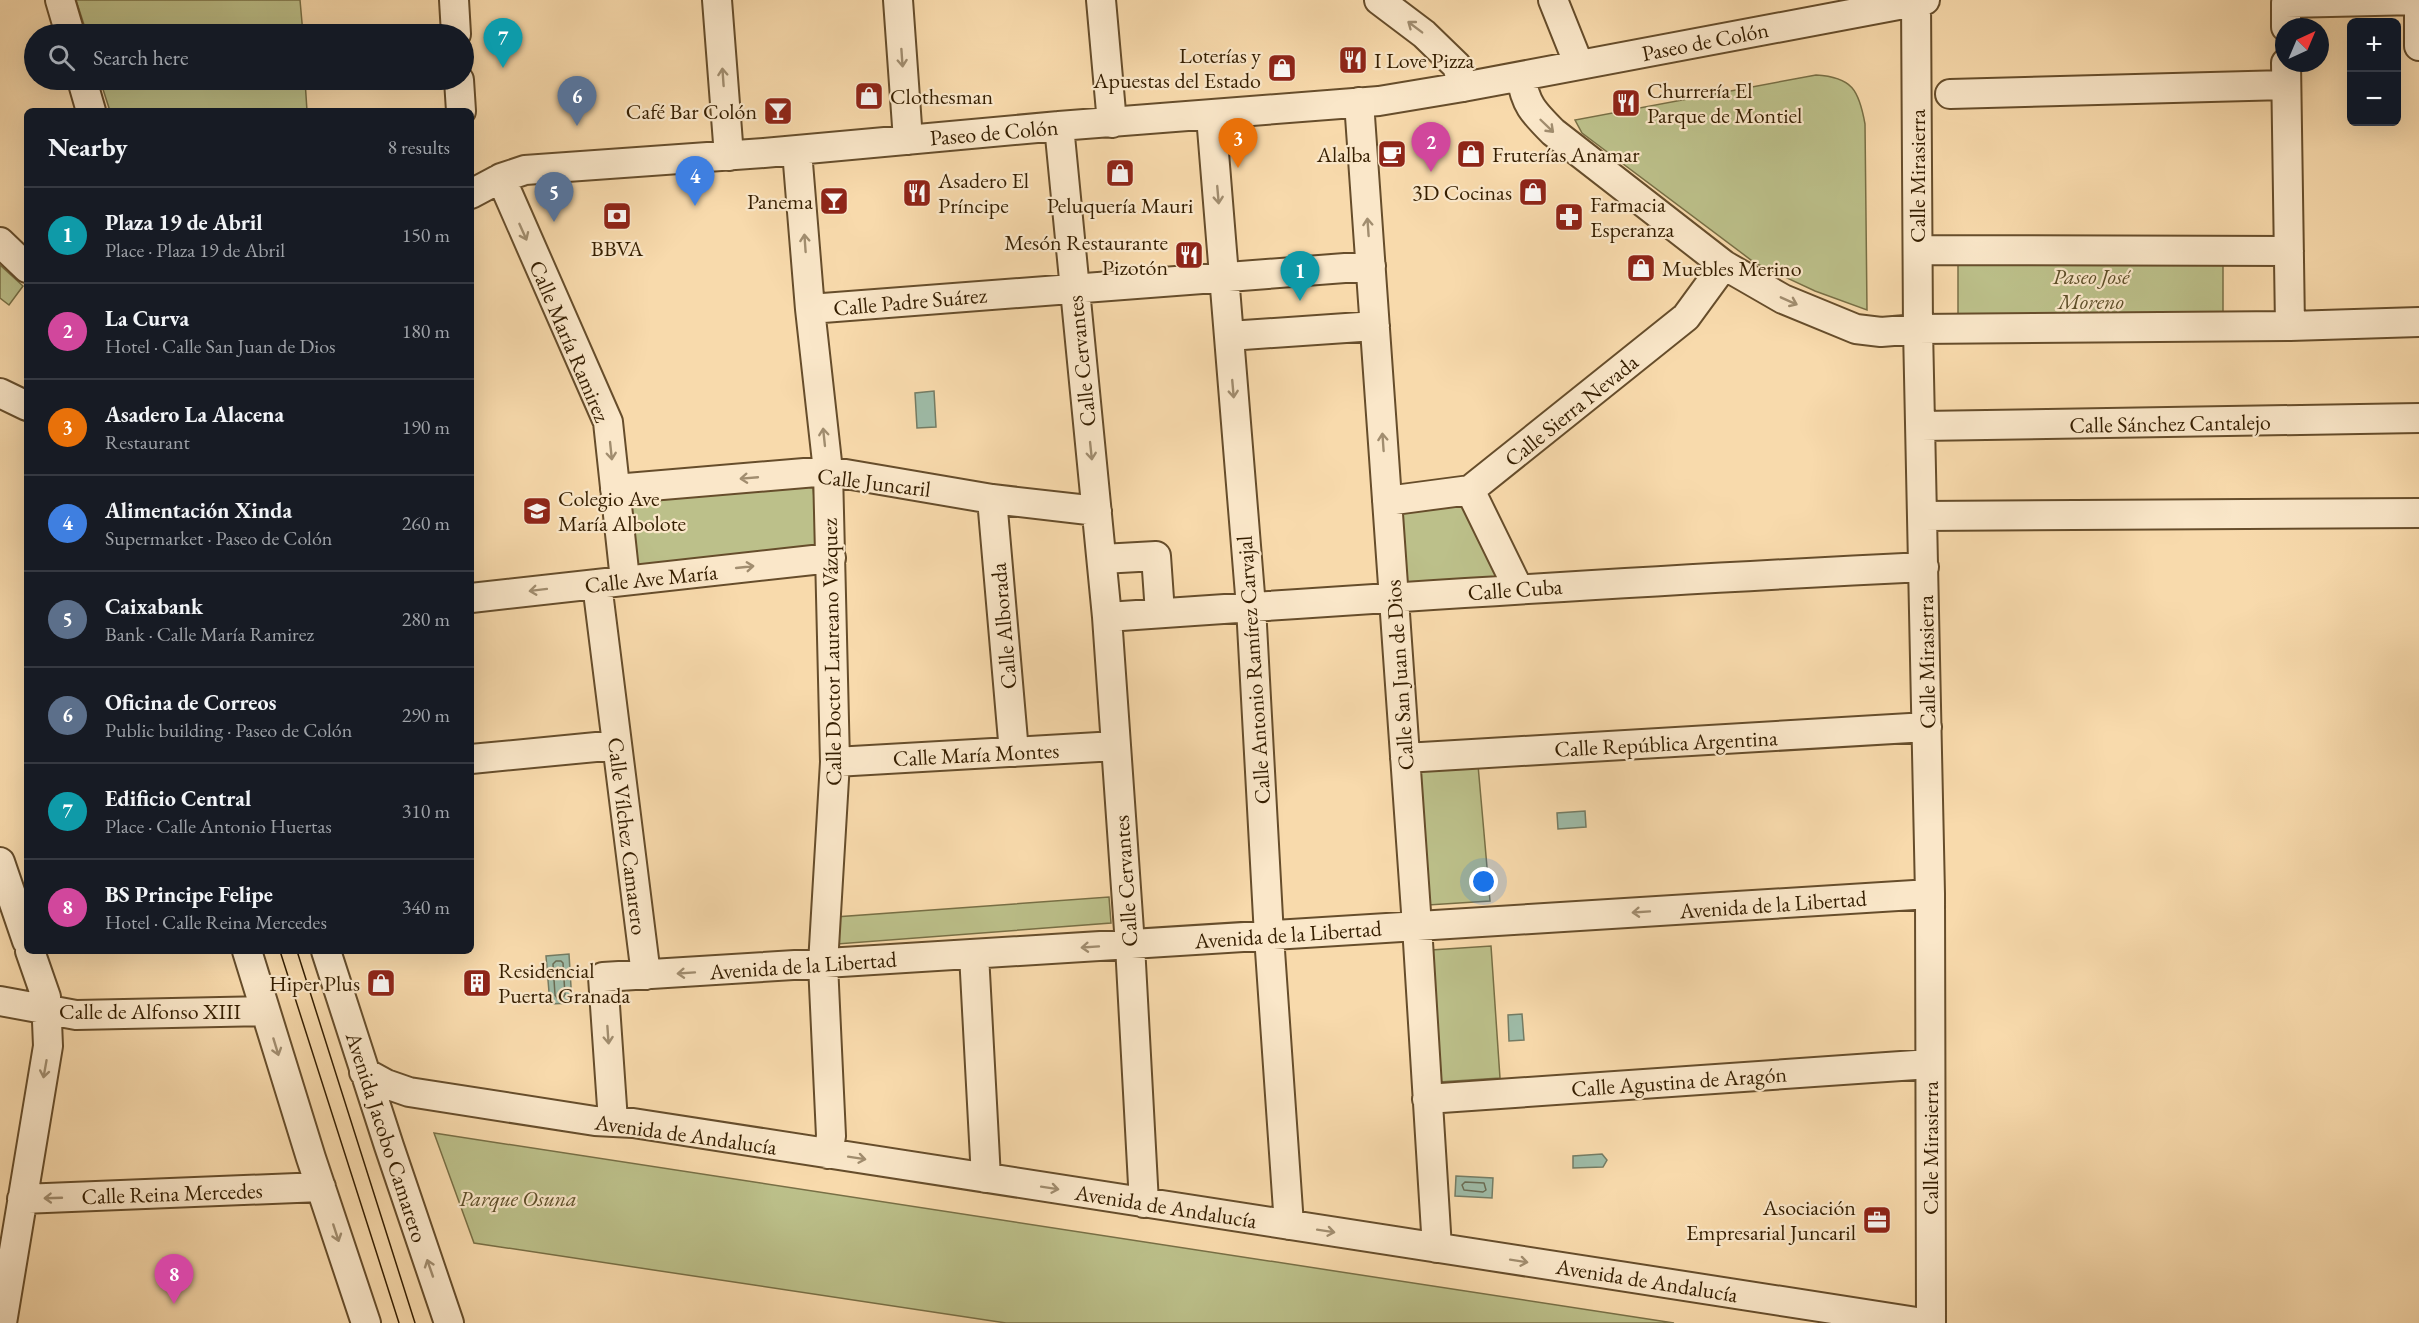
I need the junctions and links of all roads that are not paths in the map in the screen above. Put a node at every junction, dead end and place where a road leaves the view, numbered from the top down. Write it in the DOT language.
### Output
graph roads {
  1 [pos="60,0"];
  2 [pos="454,0"];
  3 [pos="717,0"];
  4 [pos="898,0"];
  5 [pos="1101,0"];
  6 [pos="1379,0"];
  7 [pos="1553,0"];
  8 [pos="1919,0"];
  9 [pos="2419,0"];
  10 [pos="2286,15"];
  11 [pos="67,24"];
  12 [pos="455,24"];
  13 [pos="2419,45"];
  14 [pos="1579,65"];
  15 [pos="2286,74"];
  16 [pos="1521,76"];
  17 [pos="1463,87"];
  18 [pos="85,90"];
  19 [pos="460,90"];
  20 [pos="1950,94"];
  21 [pos="1359,102"];
  22 [pos="90,108"];
  23 [pos="461,108"];
  24 [pos="1211,116"];
  25 [pos="1112,123"];
  26 [pos="1059,126"];
  27 [pos="908,140"];
  28 [pos="797,150"];
  29 [pos="729,156"];
  30 [pos="481,184"];
  31 [pos="0,242"];
  32 [pos="1918,250"];
  33 [pos="2289,251"];
  34 [pos="24,265"];
  35 [pos="1724,265"];
  36 [pos="1371,266"];
  37 [pos="1225,277"];
  38 [pos="1074,288"];
  39 [pos="810,309"];
  40 [pos="2419,322"];
  41 [pos="1375,326"];
  42 [pos="2290,326"];
  43 [pos="1918,329"];
  44 [pos="1229,336"];
  45 [pos="0,393"];
  46 [pos="24,405"];
  47 [pos="2419,418"];
  48 [pos="1922,426"];
  49 [pos="828,471"];
  50 [pos="615,489"];
  51 [pos="1470,490"];
  52 [pos="992,499"];
  53 [pos="1387,501"];
  54 [pos="1097,511"];
  55 [pos="2419,513"];
  56 [pos="1923,516"];
  57 [pos="831,558"];
  58 [pos="1101,559"];
  59 [pos="1924,567"];
  60 [pos="625,580"];
  61 [pos="597,584"];
  62 [pos="1518,588"];
  63 [pos="474,598"];
  64 [pos="1393,599"];
  65 [pos="1251,607"];
  66 [pos="1160,613"];
  67 [pos="1107,617"];
  68 [pos="1927,727"];
  69 [pos="616,745"];
  70 [pos="1116,746"];
  71 [pos="1014,752"];
  72 [pos="1405,758"];
  73 [pos="474,759"];
  74 [pos="835,762"];
  75 [pos="0,862"];
  76 [pos="1930,894"];
  77 [pos="1417,927"];
  78 [pos="24,932"];
  79 [pos="1269,936"];
  80 [pos="1130,945"];
  81 [pos="31,954"];
  82 [pos="248,954"];
  83 [pos="327,954"];
  84 [pos="974,954"];
  85 [pos="823,964"];
  86 [pos="646,975"];
  87 [pos="0,1001"];
  88 [pos="47,1011"];
  89 [pos="265,1011"];
  90 [pos="1930,1064"];
  91 [pos="364,1072"];
  92 [pos="409,1092"];
  93 [pos="1427,1099"];
  94 [pos="613,1121"];
  95 [pos="383,1128"];
  96 [pos="828,1154"];
  97 [pos="986,1178"];
  98 [pos="321,1187"];
  99 [pos="22,1199"];
  100 [pos="1144,1203"];
  101 [pos="1289,1225"];
  102 [pos="1437,1248"];
  103 [pos="2,1323"];
  104 [pos="366,1323"];
  105 [pos="449,1323"];
  106 [pos="1923,1323"];
  107 [pos="1931,1323"];
  1 -- 11 [label="street"];
  2 -- 12 [label="street"];
  29 -- 3 [label="street, one-way"];
  4 -- 27 [label="street, one-way"];
  5 -- 25 [label="street"];
  17 -- 6 [label="street, one-way"];
  7 -- 14 [label="street"];
  8 -- 14 [label="street, Paseo de Colón"];
  8 -- 32 [label="street, Calle Mirasierra"];
  9 -- 10 [label="street"];
  9 -- 13 [label="street"];
  14 -- 16 [label="street, Paseo de Colón"];
  15 -- 20 [label="street"];
  15 -- 33 [label="street"];
  16 -- 17 [label="street, Paseo de Colón"];
  16 -- 35 [label="street, one-way"];
  17 -- 21 [label="street, Paseo de Colón"];
  18 -- 22 [label="street"];
  19 -- 23 [label="street"];
  21 -- 24 [label="street, Paseo de Colón"];
  36 -- 21 [label="street, Calle San Juan de Dios, one-way"];
  24 -- 25 [label="street, Paseo de Colón"];
  24 -- 37 [label="street, Calle Antonio Ramírez Carvajal, one-way"];
  25 -- 26 [label="street, Paseo de Colón"];
  26 -- 27 [label="street, Paseo de Colón"];
  26 -- 38 [label="street, Calle Cervantes"];
  27 -- 28 [label="street, Paseo de Colón"];
  28 -- 29 [label="street, Paseo de Colón"];
  39 -- 28 [label="street, Calle Doctor Laureano Vázquez, one-way"];
  29 -- 30 [label="street, Paseo de Colón"];
  30 -- 50 [label="street, Calle María Ramirez, one-way"];
  31 -- 34 [label="street"];
  32 -- 33 [label="street"];
  32 -- 43 [label="street, Calle Mirasierra"];
  33 -- 42 [label="street"];
  35 -- 43 [label="street, one-way"];
  35 -- 51 [label="street, Calle Sierra Nevada"];
  36 -- 37 [label="street, Calle Padre Suárez"];
  36 -- 41 [label="street, Calle San Juan de Dios"];
  37 -- 38 [label="street, Calle Padre Suárez"];
  37 -- 44 [label="street, Calle Antonio Ramírez Carvajal"];
  38 -- 39 [label="street, Calle Padre Suárez"];
  38 -- 54 [label="street, Calle Cervantes, one-way"];
  49 -- 39 [label="street, Calle Doctor Laureano Vázquez, one-way"];
  40 -- 42 [label="street"];
  41 -- 44 [label="street"];
  53 -- 41 [label="street, Calle San Juan de Dios, one-way"];
  42 -- 43 [label="street"];
  43 -- 48 [label="street, Calle Mirasierra"];
  44 -- 65 [label="street, Calle Antonio Ramírez Carvajal, one-way"];
  45 -- 46 [label="street"];
  47 -- 48 [label="street, Calle Sánchez Cantalejo"];
  48 -- 56 [label="street, Calle Mirasierra"];
  49 -- 50 [label="street, Calle Juncaril, one-way"];
  49 -- 52 [label="street, Calle Juncaril"];
  49 -- 57 [label="street, Calle Doctor Laureano Vázquez"];
  50 -- 60 [label="street, Calle María Ramirez"];
  51 -- 53 [label="street"];
  51 -- 62 [label="street"];
  52 -- 54 [label="street, Calle Juncaril"];
  52 -- 71 [label="street, Calle Alborada"];
  53 -- 64 [label="street, Calle San Juan de Dios"];
  54 -- 58 [label="street, Calle Cervantes"];
  55 -- 56 [label="street"];
  56 -- 59 [label="street, Calle Mirasierra"];
  60 -- 57 [label="street, Calle Ave María, one-way"];
  57 -- 74 [label="street, Calle Doctor Laureano Vázquez"];
  58 -- 66 [label="street"];
  58 -- 67 [label="street, Calle Cervantes"];
  59 -- 62 [label="street, Calle Cuba"];
  59 -- 68 [label="street, Calle Mirasierra"];
  60 -- 61 [label="street, Calle Ave María"];
  61 -- 63 [label="street, Calle Ave María, one-way"];
  61 -- 69 [label="street, Calle Vílchez Camarero"];
  62 -- 64 [label="street, Calle Cuba"];
  64 -- 65 [label="street, Calle Cuba"];
  64 -- 72 [label="street, Calle San Juan de Dios"];
  65 -- 66 [label="street, Calle Cuba"];
  65 -- 79 [label="street, Calle Antonio Ramírez Carvajal"];
  66 -- 67 [label="street, Calle Cuba"];
  67 -- 70 [label="street, Calle Cervantes"];
  68 -- 72 [label="street, Calle República Argentina"];
  68 -- 76 [label="street, Calle Mirasierra"];
  69 -- 73 [label="street"];
  69 -- 86 [label="street, Calle Vílchez Camarero"];
  70 -- 71 [label="street, Calle María Montes"];
  70 -- 80 [label="street, Calle Cervantes"];
  71 -- 74 [label="street, Calle María Montes"];
  72 -- 77 [label="street, Calle San Juan de Dios"];
  74 -- 85 [label="street, Calle Doctor Laureano Vázquez"];
  75 -- 78 [label="street"];
  76 -- 77 [label="street, Avenida de la Libertad, one-way"];
  76 -- 90 [label="street, Calle Mirasierra"];
  77 -- 79 [label="street, Avenida de la Libertad"];
  77 -- 93 [label="street, Calle San Juan de Dios"];
  79 -- 80 [label="street, Avenida de la Libertad"];
  79 -- 101 [label="street, Calle Antonio Ramírez Carvajal"];
  80 -- 84 [label="street, Avenida de la Libertad, one-way"];
  80 -- 100 [label="street, Calle Cervantes"];
  81 -- 88 [label="street"];
  82 -- 89 [label="street"];
  83 -- 91 [label="street, Avenida Jacobo Camarero"];
  84 -- 85 [label="street, Avenida de la Libertad"];
  84 -- 97 [label="street"];
  85 -- 86 [label="street, Avenida de la Libertad, one-way"];
  85 -- 96 [label="street, Calle Doctor Laureano Vázquez"];
  86 -- 94 [label="street, one-way"];
  87 -- 88 [label="street, Calle de Alfonso XIII"];
  88 -- 89 [label="street, Calle de Alfonso XIII"];
  88 -- 99 [label="street, one-way"];
  89 -- 98 [label="street, one-way"];
  90 -- 93 [label="street, Calle Agustina de Aragón"];
  90 -- 107 [label="street, Calle Mirasierra"];
  91 -- 92 [label="street, Avenida de Andalucía"];
  91 -- 95 [label="street, Avenida Jacobo Camarero"];
  92 -- 94 [label="street, Avenida de Andalucía"];
  92 -- 95 [label="street"];
  93 -- 102 [label="street, Calle San Juan de Dios"];
  94 -- 96 [label="street, Avenida de Andalucía"];
  105 -- 95 [label="street, Avenida Jacobo Camarero, one-way"];
  96 -- 97 [label="street, Avenida de Andalucía, one-way"];
  97 -- 100 [label="street, Avenida de Andalucía, one-way"];
  98 -- 99 [label="street, Calle Reina Mercedes, one-way"];
  98 -- 104 [label="street, one-way"];
  99 -- 103 [label="street"];
  100 -- 101 [label="street, Avenida de Andalucía"];
  101 -- 102 [label="street, Avenida de Andalucía, one-way"];
  102 -- 106 [label="street, Avenida de Andalucía, one-way"];
}
